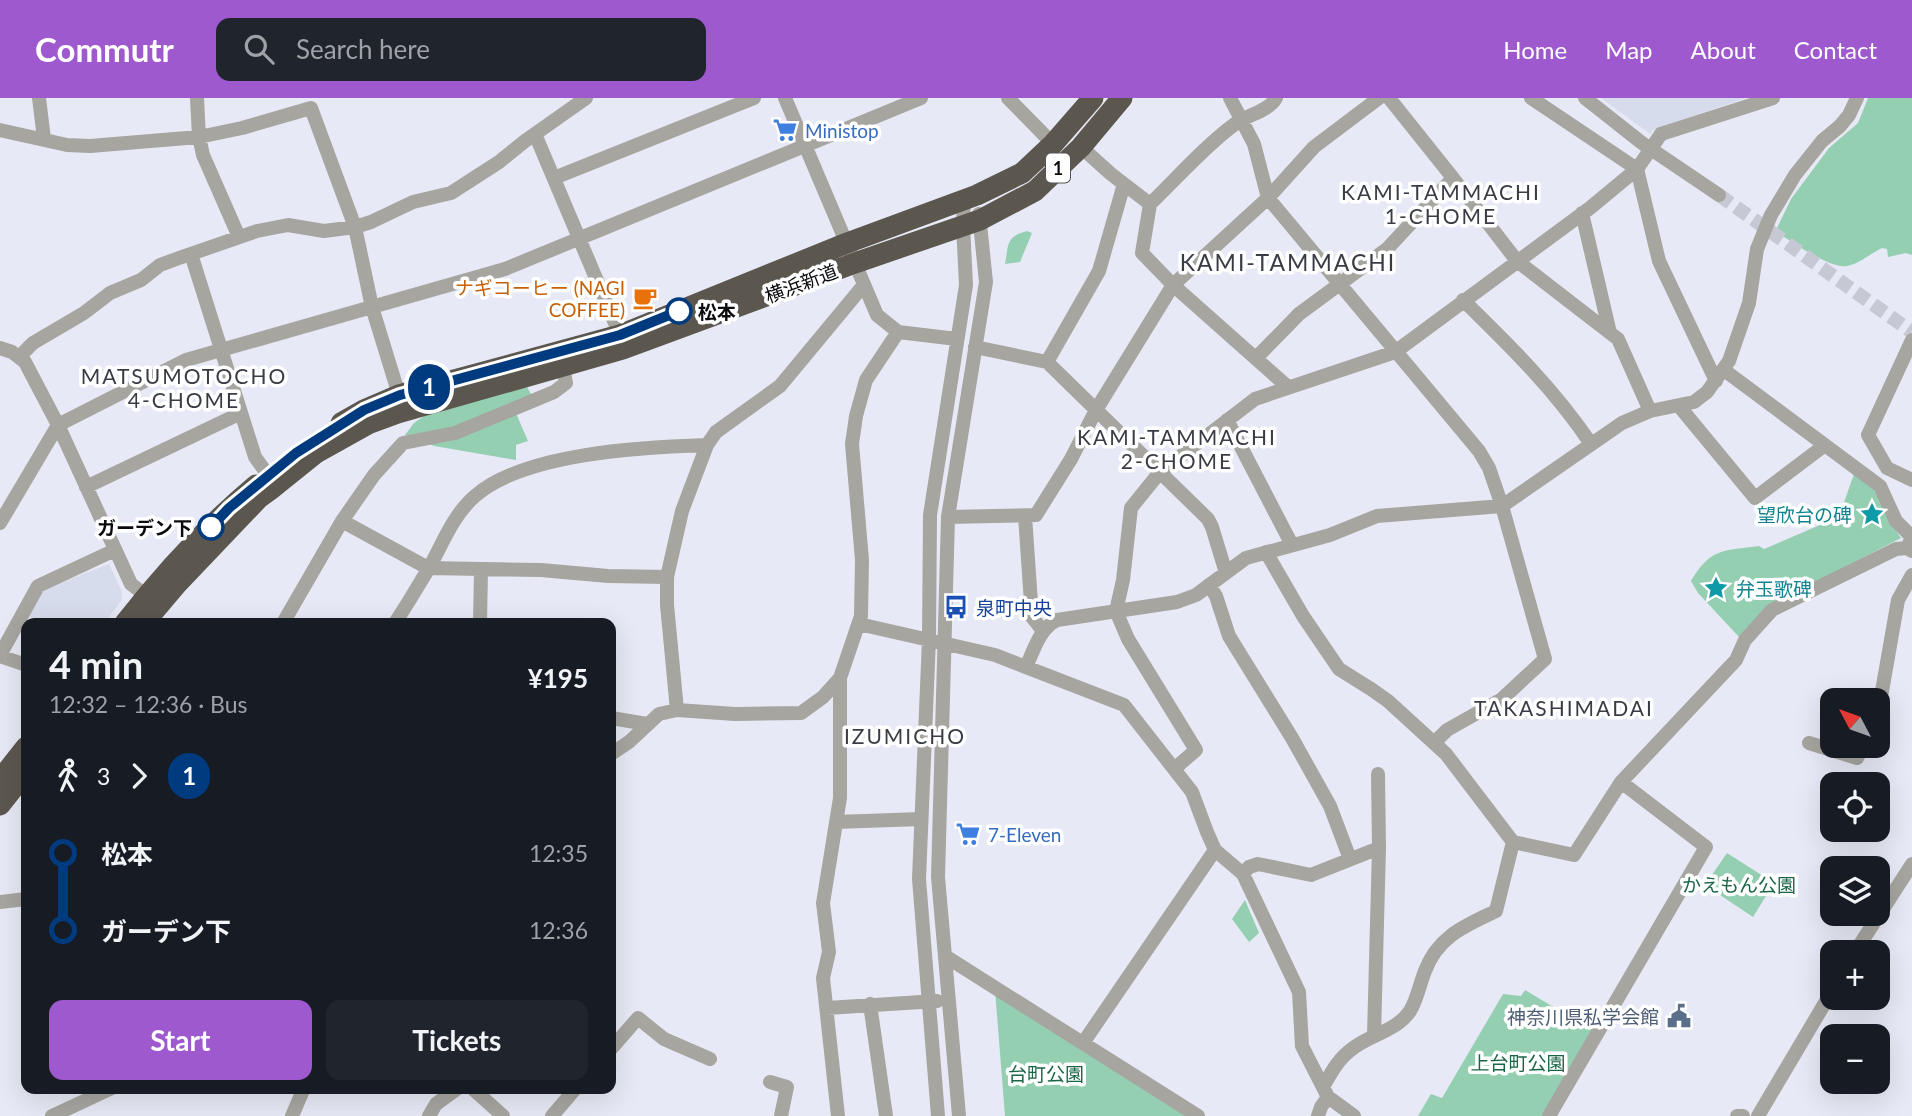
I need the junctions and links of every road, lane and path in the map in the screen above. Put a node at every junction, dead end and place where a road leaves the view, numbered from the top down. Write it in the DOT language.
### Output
graph roads {
  1 [pos="39,98"];
  2 [pos="197,98"];
  3 [pos="586,98"];
  4 [pos="754,98"];
  5 [pos="785,98"];
  6 [pos="921,98"];
  7 [pos="1008,98"];
  8 [pos="1093,98"];
  9 [pos="1122,98"];
  10 [pos="1230,98"];
  11 [pos="1276,98"];
  12 [pos="1379,98"];
  13 [pos="1389,98"];
  14 [pos="1531,98"];
  15 [pos="1585,98"];
  16 [pos="1857,98"];
  17 [pos="1765,100"];
  18 [pos="1241,119"];
  19 [pos="0,130"];
  20 [pos="535,134"];
  21 [pos="199,137"];
  22 [pos="44,139"];
  23 [pos="1053,144"];
  24 [pos="805,146"];
  25 [pos="1081,147"];
  26 [pos="1637,169"];
  27 [pos="554,178"];
  28 [pos="1453,178"];
  29 [pos="1124,184"];
  30 [pos="1719,195"];
  31 [pos="970,198"];
  32 [pos="1268,198"];
  33 [pos="1150,204"];
  34 [pos="1582,214"];
  35 [pos="972,222"];
  36 [pos="355,227"];
  37 [pos="239,237"];
  38 [pos="580,239"];
  39 [pos="851,253"];
  40 [pos="191,254"];
  41 [pos="1517,261"];
  42 [pos="1339,284"];
  43 [pos="1173,285"];
  44 [pos="863,286"];
  45 [pos="1463,300"];
  46 [pos="372,307"];
  47 [pos="898,331"];
  48 [pos="1610,333"];
  49 [pos="0,334"];
  50 [pos="620,335"];
  51 [pos="957,339"];
  52 [pos="1912,340"];
  53 [pos="975,347"];
  54 [pos="2,349"];
  55 [pos="222,350"];
  56 [pos="1395,352"];
  57 [pos="19,357"];
  58 [pos="1256,358"];
  59 [pos="1048,362"];
  60 [pos="563,367"];
  61 [pos="1720,375"];
  62 [pos="1289,387"];
  63 [pos="400,395"];
  64 [pos="1679,407"];
  65 [pos="1096,410"];
  66 [pos="1650,411"];
  67 [pos="242,413"];
  68 [pos="1227,420"];
  69 [pos="58,425"];
  70 [pos="1591,444"];
  71 [pos="707,445"];
  72 [pos="1825,445"];
  73 [pos="1160,472"];
  74 [pos="268,475"];
  75 [pos="1912,480"];
  76 [pos="86,487"];
  77 [pos="1502,506"];
  78 [pos="1026,516"];
  79 [pos="948,517"];
  80 [pos="342,521"];
  81 [pos="0,523"];
  82 [pos="1911,543"];
  83 [pos="1292,545"];
  84 [pos="115,550"];
  85 [pos="1266,552"];
  86 [pos="428,568"];
  87 [pos="481,570"];
  88 [pos="1226,573"];
  89 [pos="1912,575"];
  90 [pos="667,578"];
  91 [pos="1209,585"];
  92 [pos="152,601"];
  93 [pos="1116,611"];
  94 [pos="131,618"];
  95 [pos="147,618"];
  96 [pos="287,618"];
  97 [pos="399,618"];
  98 [pos="480,618"];
  99 [pos="859,624"];
  100 [pos="1042,631"];
  101 [pos="929,639"];
  102 [pos="945,643"];
  103 [pos="0,655"];
  104 [pos="21,663"];
  105 [pos="1026,667"];
  106 [pos="839,678"];
  107 [pos="1883,688"];
  108 [pos="677,710"];
  109 [pos="616,719"];
  110 [pos="647,724"];
  111 [pos="1434,743"];
  112 [pos="1809,743"];
  113 [pos="1820,746"];
  114 [pos="616,751"];
  115 [pos="1174,769"];
  116 [pos="1378,774"];
  117 [pos="18,780"];
  118 [pos="1621,782"];
  119 [pos="0,805"];
  120 [pos="921,820"];
  121 [pos="836,822"];
  122 [pos="1513,842"];
  123 [pos="1379,848"];
  124 [pos="1215,850"];
  125 [pos="1350,859"];
  126 [pos="1912,864"];
  127 [pos="1243,874"];
  128 [pos="21,900"];
  129 [pos="0,902"];
  130 [pos="1863,940"];
  131 [pos="945,956"];
  132 [pos="949,1000"];
  133 [pos="929,1001"];
  134 [pos="870,1004"];
  135 [pos="827,1008"];
  136 [pos="1821,1010"];
  137 [pos="1374,1036"];
  138 [pos="616,1043"];
  139 [pos="1083,1043"];
  140 [pos="710,1059"];
  141 [pos="769,1082"];
  142 [pos="1325,1092"];
  143 [pos="99,1094"];
  144 [pos="301,1094"];
  145 [pos="450,1094"];
  146 [pos="479,1094"];
  147 [pos="571,1094"];
  148 [pos="52,1116"];
  149 [pos="292,1116"];
  150 [pos="429,1116"];
  151 [pos="503,1116"];
  152 [pos="552,1116"];
  153 [pos="781,1116"];
  154 [pos="838,1116"];
  155 [pos="886,1116"];
  156 [pos="938,1116"];
  157 [pos="960,1116"];
  158 [pos="1198,1116"];
  159 [pos="1318,1116"];
  160 [pos="1354,1116"];
  161 [pos="1549,1116"];
  162 [pos="1737,1116"];
  163 [pos="1743,1116"];
  164 [pos="1759,1116"];
  1 -- 22 [label="street"];
  2 -- 21 [label="street"];
  3 -- 20 [label="street"];
  4 -- 27 [label="street"];
  5 -- 24 [label="street"];
  6 -- 24 [label="street"];
  7 -- 23 [label="street"];
  8 -- 23 [label="highway, 横浜新道 / 1"];
  9 -- 25 [label="highway, 横浜新道 / 1"];
  10 -- 18 [label="street"];
  11 -- 18 [label="street"];
  12 -- 32 [label="street"];
  13 -- 28 [label="street"];
  14 -- 26 [label="street"];
  15 -- 30 [label="street"];
  16 -- 61 [label="street"];
  17 -- 26 [label="street, bridge"];
  18 -- 32 [label="street"];
  18 -- 33 [label="street"];
  19 -- 22 [label="street"];
  20 -- 27 [label="street"];
  20 -- 36 [label="street"];
  21 -- 22 [label="street"];
  21 -- 36 [label="street"];
  21 -- 37 [label="street"];
  23 -- 31 [label="highway, 横浜新道 / 1"];
  24 -- 38 [label="street"];
  24 -- 39 [label="street"];
  25 -- 29 [label="street"];
  25 -- 35 [label="highway, 横浜新道 / 1"];
  26 -- 34 [label="street"];
  26 -- 61 [label="street"];
  27 -- 38 [label="street"];
  28 -- 41 [label="street"];
  28 -- 42 [label="street"];
  29 -- 33 [label="street"];
  29 -- 59 [label="street"];
  31 -- 35 [label="street"];
  31 -- 39 [label="highway, 横浜新道 / 1"];
  32 -- 42 [label="street"];
  32 -- 43 [label="street"];
  33 -- 43 [label="street"];
  34 -- 41 [label="street"];
  34 -- 48 [label="street"];
  35 -- 39 [label="highway, 横浜新道 / 1"];
  35 -- 51 [label="street"];
  35 -- 53 [label="street"];
  36 -- 37 [label="street"];
  36 -- 46 [label="street"];
  37 -- 40 [label="street"];
  38 -- 46 [label="street"];
  38 -- 50 [label="street"];
  39 -- 44 [label="street"];
  39 -- 50 [label="highway, 横浜新道 / 1"];
  39 -- 60 [label="highway, 横浜新道 / 1"];
  40 -- 55 [label="street"];
  40 -- 57 [label="street"];
  41 -- 45 [label="street"];
  41 -- 48 [label="street"];
  42 -- 56 [label="street"];
  42 -- 58 [label="street"];
  43 -- 58 [label="street"];
  43 -- 65 [label="street"];
  44 -- 47 [label="street"];
  44 -- 71 [label="street"];
  45 -- 56 [label="street"];
  45 -- 70 [label="street"];
  46 -- 55 [label="street"];
  46 -- 63 [label="street"];
  47 -- 51 [label="street"];
  47 -- 99 [label="street"];
  48 -- 66 [label="street"];
  49 -- 54 [label="street"];
  50 -- 63 [label="highway, 横浜新道 / 1"];
  51 -- 101 [label="street"];
  52 -- 75 [label="street"];
  53 -- 59 [label="street"];
  53 -- 79 [label="street"];
  54 -- 57 [label="street"];
  55 -- 67 [label="street"];
  55 -- 69 [label="street"];
  56 -- 62 [label="street"];
  56 -- 77 [label="street"];
  57 -- 69 [label="street"];
  58 -- 62 [label="street"];
  59 -- 65 [label="street"];
  60 -- 80 [label="street"];
  60 -- 92 [label="highway, 横浜新道 / 1"];
  61 -- 64 [label="street"];
  61 -- 72 [label="street"];
  62 -- 68 [label="street"];
  63 -- 74 [label="highway, 横浜新道 / 1"];
  64 -- 66 [label="street"];
  64 -- 72 [label="street"];
  65 -- 73 [label="street"];
  65 -- 78 [label="street"];
  66 -- 70 [label="street"];
  67 -- 74 [label="street"];
  67 -- 76 [label="street"];
  68 -- 73 [label="street"];
  68 -- 83 [label="street"];
  69 -- 76 [label="street"];
  69 -- 81 [label="street"];
  70 -- 77 [label="street"];
  71 -- 86 [label="street"];
  71 -- 90 [label="street"];
  72 -- 82 [label="street"];
  73 -- 88 [label="street"];
  73 -- 93 [label="street"];
  74 -- 92 [label="highway, 横浜新道 / 1"];
  76 -- 84 [label="street"];
  77 -- 83 [label="street"];
  77 -- 111 [label="street"];
  78 -- 79 [label="street"];
  78 -- 100 [label="street"];
  79 -- 102 [label="street"];
  80 -- 86 [label="street"];
  80 -- 96 [label="street"];
  82 -- 118 [label="street"];
  83 -- 85 [label="street"];
  84 -- 92 [label="street"];
  84 -- 103 [label="street"];
  85 -- 88 [label="street"];
  85 -- 111 [label="street"];
  86 -- 87 [label="street"];
  86 -- 97 [label="street"];
  87 -- 90 [label="street"];
  87 -- 98 [label="street"];
  88 -- 91 [label="street"];
  89 -- 107 [label="street"];
  90 -- 108 [label="street"];
  91 -- 93 [label="street"];
  91 -- 125 [label="street"];
  92 -- 94 [label="highway, 横浜新道 / 1"];
  92 -- 95 [label="highway, 横浜新道 / 1"];
  93 -- 100 [label="street"];
  93 -- 115 [label="street"];
  99 -- 101 [label="street"];
  99 -- 106 [label="street"];
  100 -- 105 [label="street"];
  101 -- 102 [label="street"];
  101 -- 120 [label="street"];
  102 -- 105 [label="street"];
  102 -- 131 [label="street"];
  103 -- 104 [label="street"];
  105 -- 115 [label="street"];
  106 -- 108 [label="street"];
  106 -- 121 [label="street"];
  108 -- 110 [label="street"];
  109 -- 110 [label="street"];
  110 -- 114 [label="street"];
  111 -- 122 [label="street"];
  112 -- 113 [label="street"];
  115 -- 124 [label="street"];
  116 -- 123 [label="street"];
  117 -- 119 [label="highway"];
  118 -- 122 [label="street"];
  118 -- 161 [label="street"];
  120 -- 121 [label="street"];
  120 -- 133 [label="street"];
  121 -- 135 [label="street"];
  122 -- 137 [label="street"];
  123 -- 125 [label="street"];
  123 -- 137 [label="street"];
  124 -- 127 [label="street"];
  124 -- 139 [label="street"];
  125 -- 127 [label="street"];
  126 -- 130 [label="street"];
  127 -- 142 [label="street"];
  128 -- 129 [label="street"];
  131 -- 132 [label="street"];
  131 -- 139 [label="street"];
  132 -- 133 [label="street"];
  132 -- 157 [label="street"];
  133 -- 134 [label="street"];
  133 -- 156 [label="street"];
  134 -- 135 [label="street"];
  134 -- 155 [label="street"];
  135 -- 154 [label="street"];
  136 -- 164 [label="street"];
  137 -- 142 [label="street"];
  138 -- 140 [label="street"];
  139 -- 158 [label="street"];
  141 -- 153 [label="street"];
  142 -- 159 [label="street"];
  142 -- 160 [label="street"];
  143 -- 148 [label="street"];
  144 -- 149 [label="street"];
  145 -- 150 [label="street"];
  146 -- 151 [label="street"];
  147 -- 152 [label="street"];
  162 -- 163 [label="street"];
}
